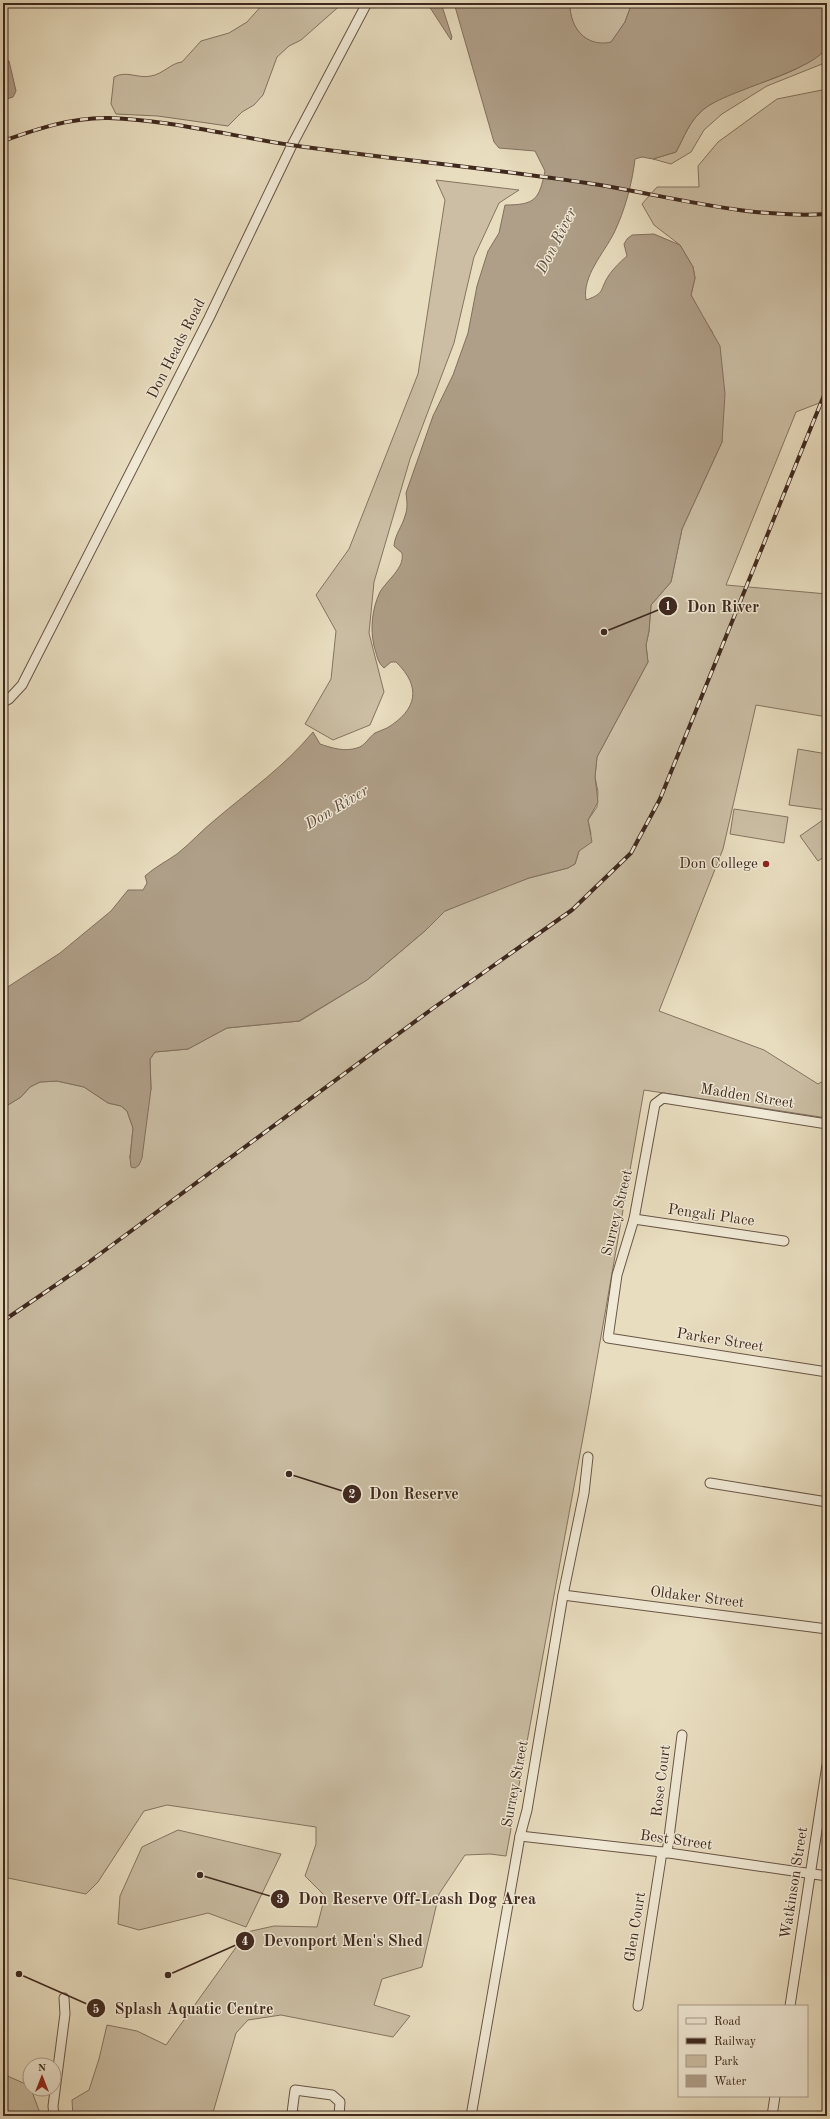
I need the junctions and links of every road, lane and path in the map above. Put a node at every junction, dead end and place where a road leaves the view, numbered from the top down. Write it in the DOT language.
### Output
graph roads {
  1 [pos="367,3"];
  2 [pos="3,702"];
  3 [pos="663,1098"];
  4 [pos="827,1124"];
  5 [pos="634,1219"];
  6 [pos="784,1241"];
  7 [pos="608,1338"];
  8 [pos="827,1372"];
  9 [pos="588,1457"];
  10 [pos="710,1483"];
  11 [pos="827,1502"];
  12 [pos="563,1595"];
  13 [pos="827,1629"];
  14 [pos="682,1735"];
  15 [pos="827,1765"];
  16 [pos="520,1836"];
  17 [pos="664,1853"];
  18 [pos="811,1874"];
  19 [pos="827,1876"];
  20 [pos="64,1998"];
  21 [pos="790,2005"];
  22 [pos="638,2006"];
  23 [pos="776,2097"];
  24 [pos="54,2116"];
  25 [pos="297,2116"];
  26 [pos="339,2116"];
  27 [pos="471,2116"];
  28 [pos="772,2116"];
  1 -- 2 [label="street, Don Heads Road"];
  3 -- 4 [label="street, Madden Street"];
  3 -- 5 [label="street, Surrey Street"];
  5 -- 6 [label="street, Pengali Place"];
  5 -- 7 [label="street, Surrey Street"];
  7 -- 8 [label="street, Parker Street"];
  9 -- 12 [label="street, Surrey Street"];
  10 -- 11 [label="street"];
  12 -- 13 [label="street, Oldaker Street"];
  12 -- 16 [label="street, Surrey Street"];
  14 -- 17 [label="street, Rose Court"];
  15 -- 18 [label="street, Watkinson Street"];
  16 -- 17 [label="street, Best Street"];
  16 -- 27 [label="street, Surrey Street"];
  17 -- 18 [label="street, Best Street"];
  17 -- 22 [label="street, Glen Court"];
  18 -- 19 [label="street, Best Street"];
  18 -- 21 [label="street, Watkinson Street"];
  20 -- 24 [label="street"];
  23 -- 28 [label="street"];
  25 -- 26 [label="street"];
}
